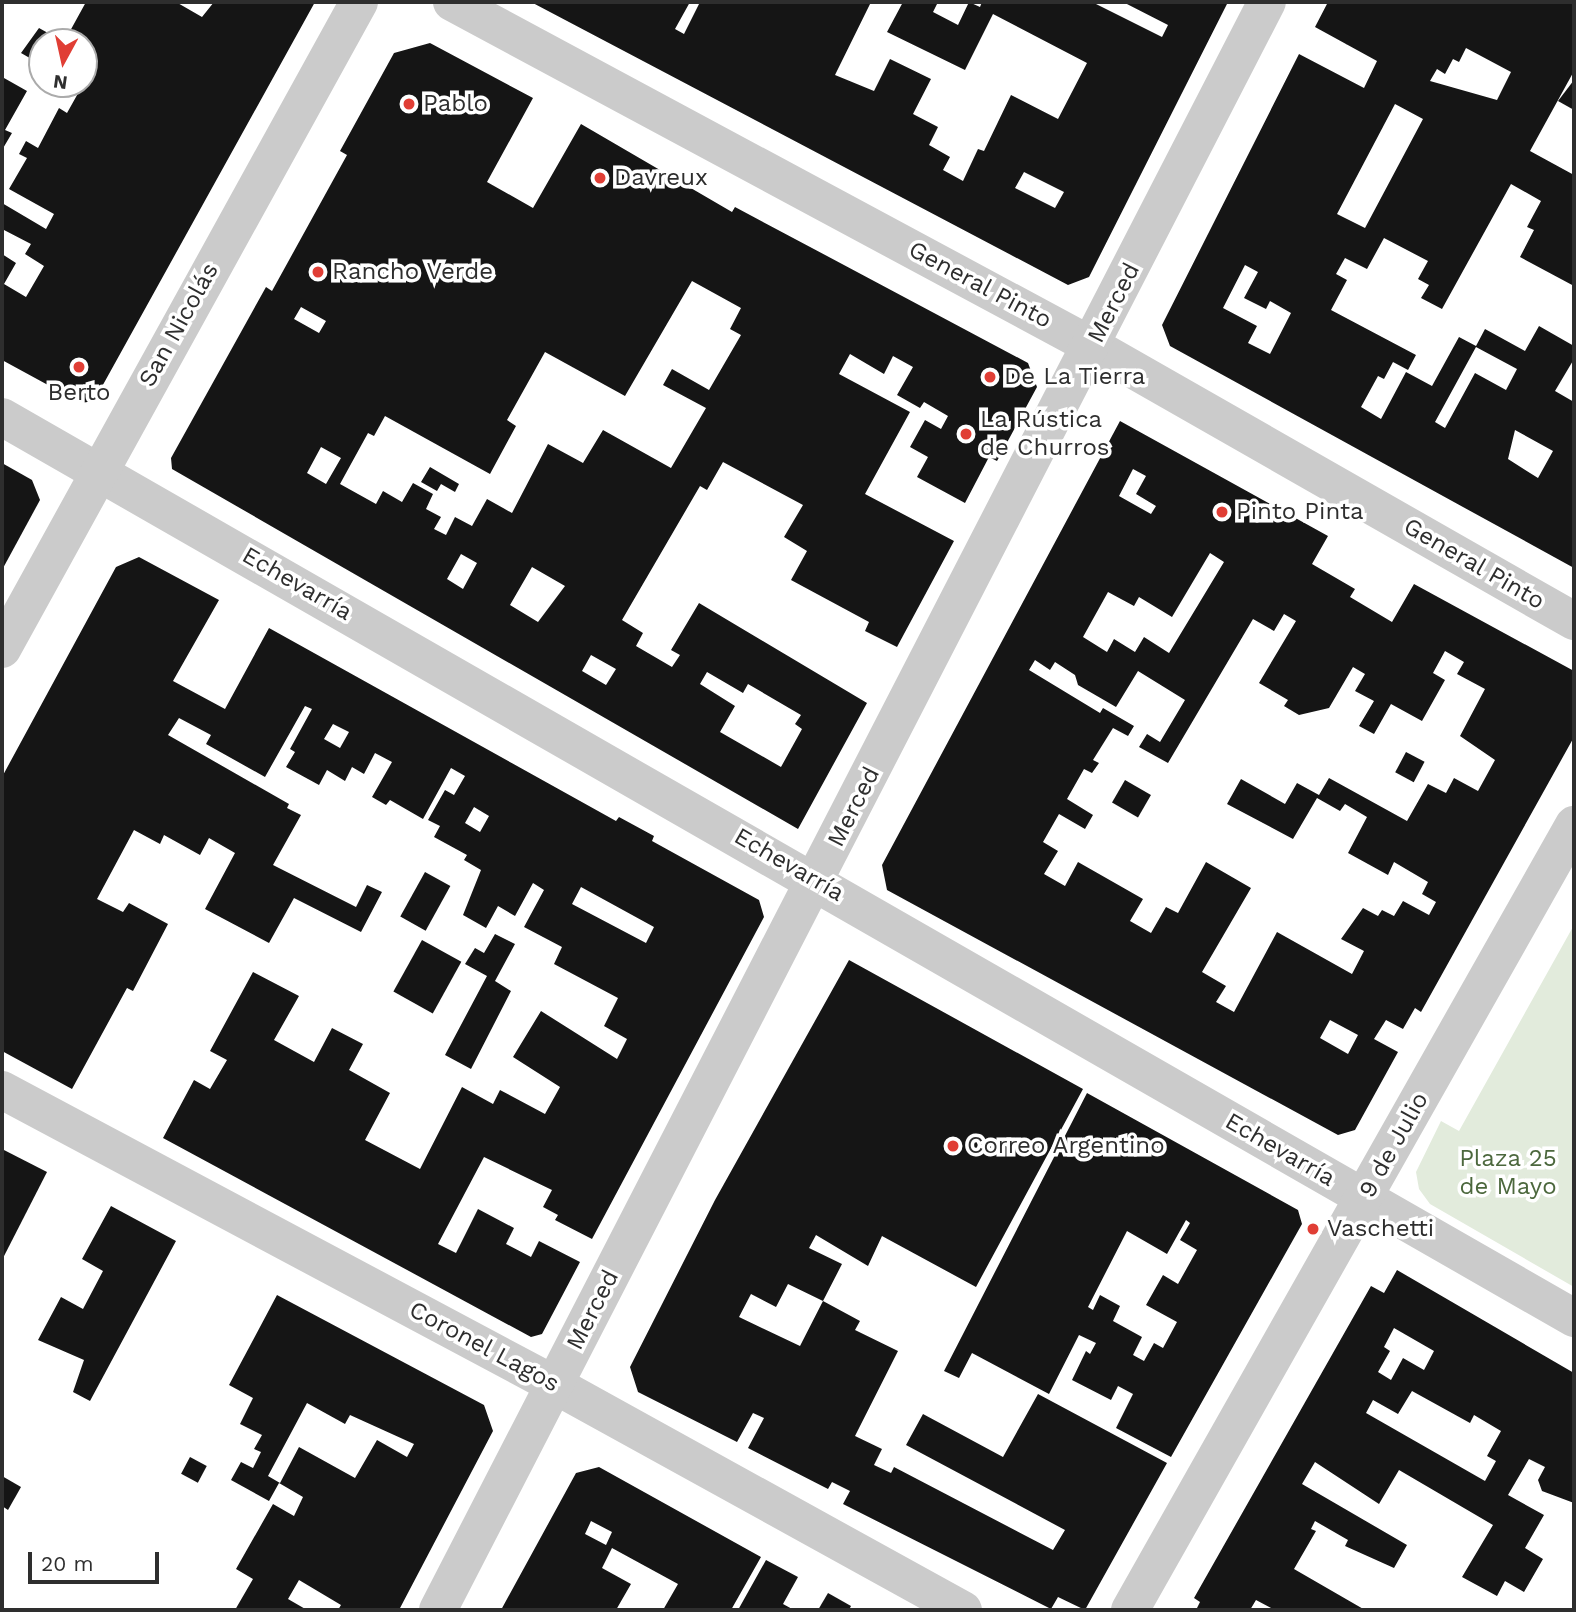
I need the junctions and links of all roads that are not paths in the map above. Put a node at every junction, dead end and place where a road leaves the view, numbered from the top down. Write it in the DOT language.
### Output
graph roads {
  1 [pos="359,2"];
  2 [pos="452,2"];
  3 [pos="1267,2"];
  4 [pos="1092,346"];
  5 [pos="2,417"];
  6 [pos="97,471"];
  7 [pos="1574,621"];
  8 [pos="2,649"];
  9 [pos="1574,825"];
  10 [pos="816,880"];
  11 [pos="2,1090"];
  12 [pos="1364,1198"];
  13 [pos="1574,1318"];
  14 [pos="555,1385"];
  15 [pos="439,1610"];
  16 [pos="963,1610"];
  17 [pos="1130,1610"];
  1 -- 6 [label="street, San Nicolás"];
  2 -- 4 [label="street, General Pinto"];
  3 -- 4 [label="street, Merced"];
  4 -- 7 [label="street, General Pinto"];
  4 -- 10 [label="street, Merced"];
  5 -- 6 [label="street, Echevarría"];
  6 -- 8 [label="street, San Nicolás"];
  6 -- 10 [label="street, Echevarría"];
  9 -- 12 [label="street, 9 de Julio"];
  10 -- 12 [label="street, Echevarría"];
  10 -- 14 [label="street, Merced"];
  11 -- 14 [label="street, Coronel Lagos"];
  12 -- 13 [label="street, Echevarría"];
  12 -- 17 [label="street, 9 de Julio"];
  14 -- 15 [label="street, Merced"];
  14 -- 16 [label="street, Coronel Lagos"];
}
